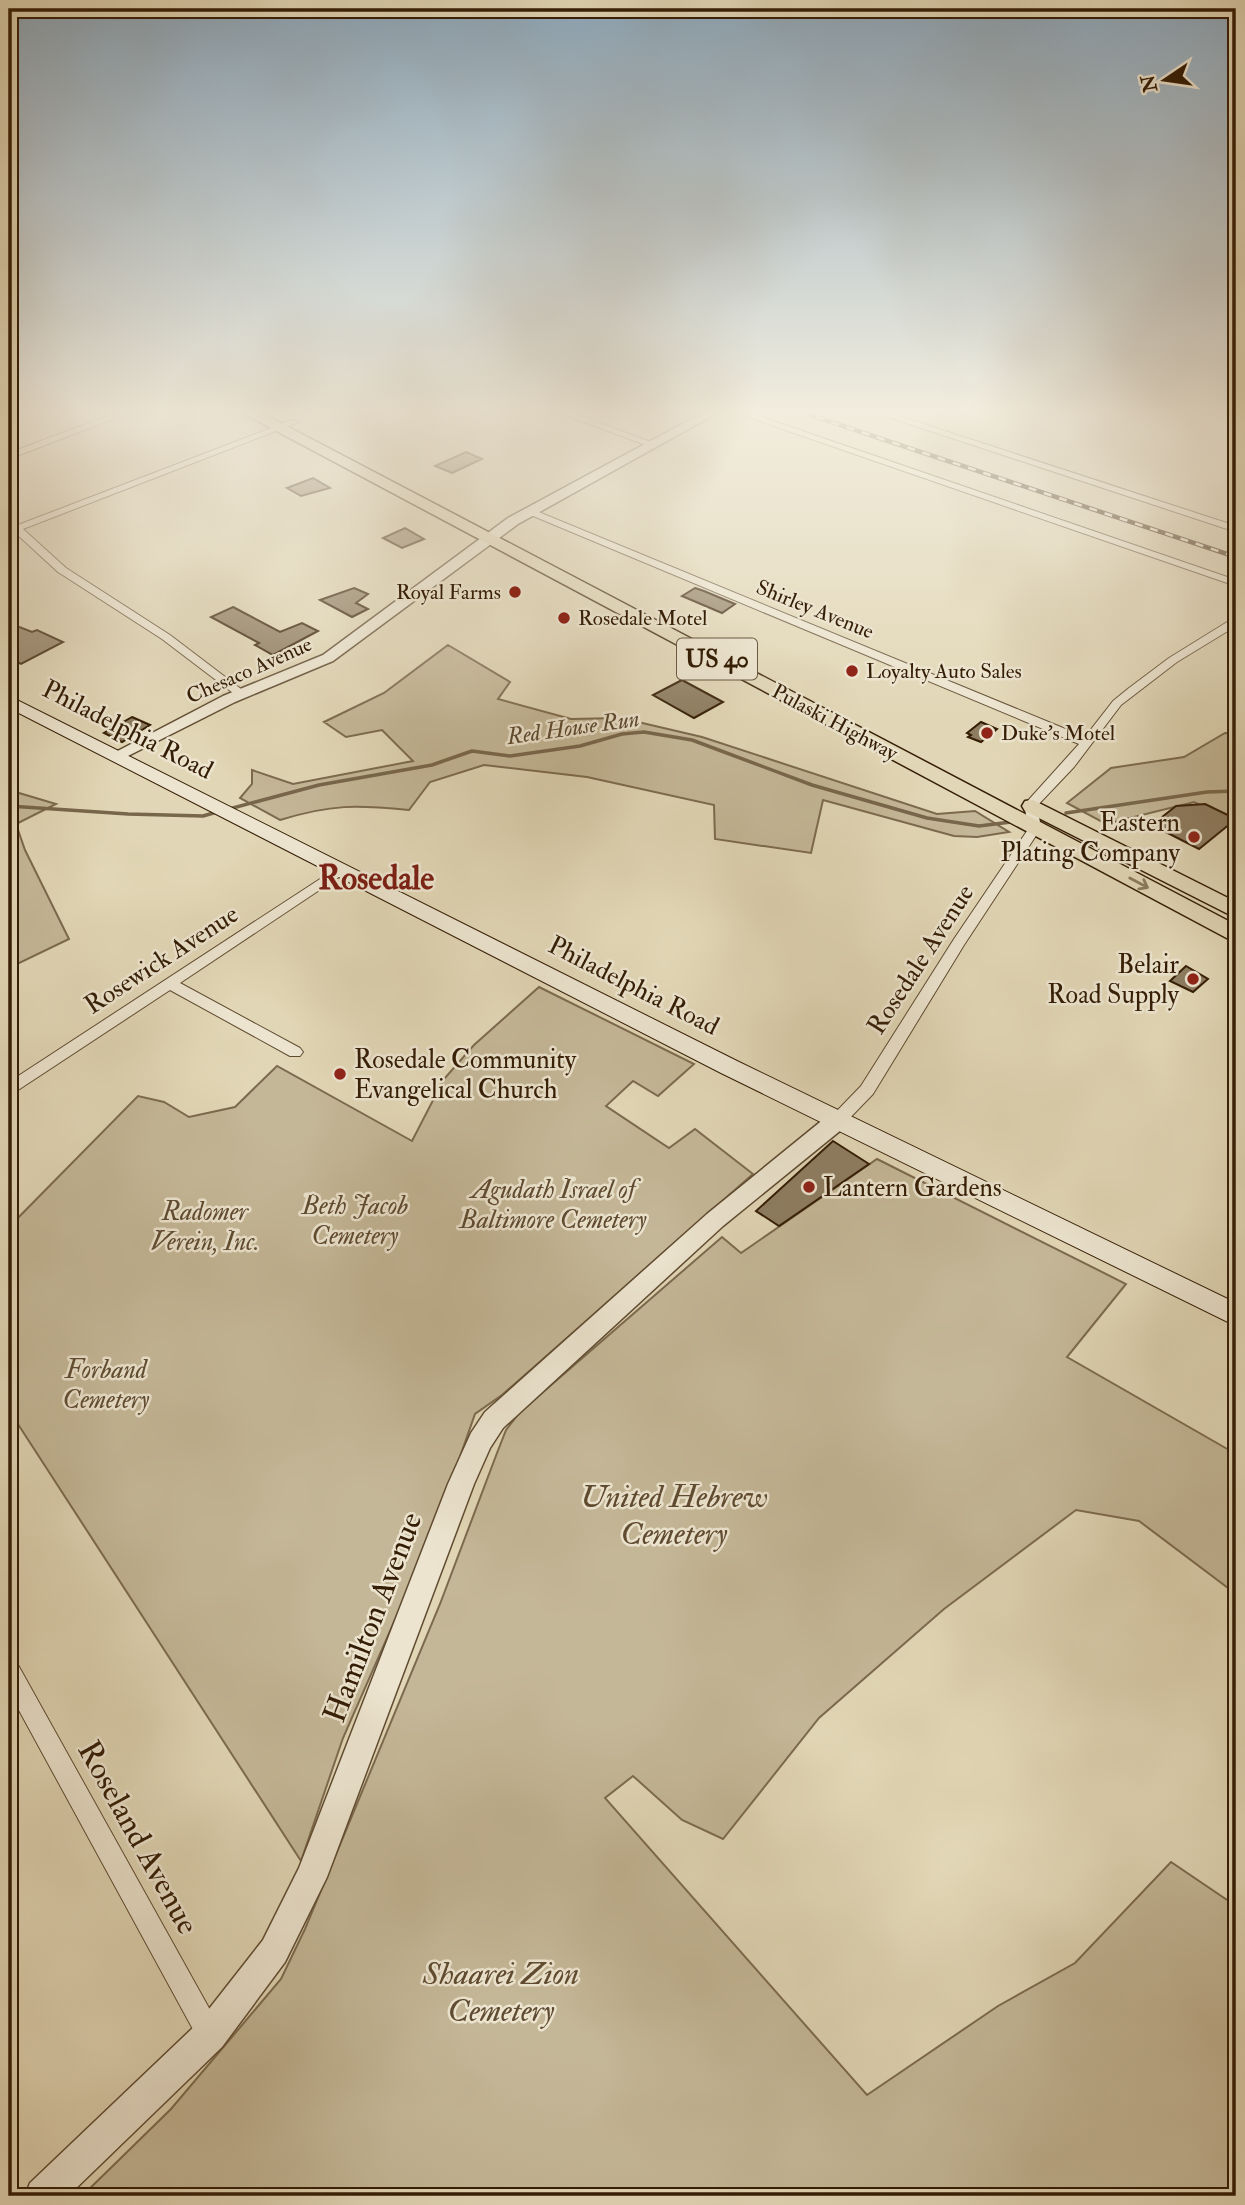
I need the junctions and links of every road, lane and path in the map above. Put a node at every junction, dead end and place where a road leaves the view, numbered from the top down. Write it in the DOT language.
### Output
graph roads {
  1 [pos="37,515"];
  2 [pos="458,515"];
  3 [pos="460,515"];
  4 [pos="524,515"];
  5 [pos="536,515"];
  6 [pos="1037,515"];
  7 [pos="1193,515"];
  8 [pos="12,525"];
  9 [pos="1236,529"];
  10 [pos="494,534"];
  11 [pos="1236,583"];
  12 [pos="1236,621"];
  13 [pos="241,694"];
  14 [pos="9,701"];
  15 [pos="1086,741"];
  16 [pos="116,756"];
  17 [pos="1030,805"];
  18 [pos="1035,828"];
  19 [pos="340,870"];
  20 [pos="1236,911"];
  21 [pos="1236,934"];
  22 [pos="168,983"];
  23 [pos="295,1052"];
  24 [pos="9,1090"];
  25 [pos="838,1120"];
  26 [pos="1236,1315"];
  27 [pos="9,1671"];
  28 [pos="210,2035"];
  29 [pos="43,2196"];
  1 -- 8 [label="street"];
  2 -- 10 [label="highway, Pulaski Highway / US 40"];
  3 -- 10 [label="highway, Pulaski Highway / US 40"];
  4 -- 10 [label="street, Chesaco Avenue"];
  5 -- 15 [label="street, Shirley Avenue"];
  6 -- 11 [label="street"];
  7 -- 9 [label="street"];
  8 -- 13 [label="street"];
  10 -- 13 [label="street, Chesaco Avenue"];
  10 -- 17 [label="highway, Pulaski Highway / US 40"];
  10 -- 18 [label="highway, Pulaski Highway / US 40"];
  12 -- 15 [label="street"];
  13 -- 16 [label="street, Chesaco Avenue"];
  14 -- 16 [label="main road, Philadelphia Road"];
  15 -- 17 [label="street"];
  16 -- 19 [label="main road, Philadelphia Road"];
  17 -- 18 [label="street"];
  17 -- 20 [label="highway, Pulaski Highway / US 40"];
  18 -- 21 [label="highway, Pulaski Highway / US 40, one-way"];
  18 -- 25 [label="street, Rosedale Avenue"];
  19 -- 22 [label="street, Rosewick Avenue"];
  19 -- 25 [label="main road, Philadelphia Road"];
  22 -- 23 [label="street"];
  22 -- 24 [label="street, Rosewick Avenue"];
  25 -- 26 [label="main road, Philadelphia Road"];
  25 -- 28 [label="street, Hamilton Avenue"];
  27 -- 28 [label="street, Roseland Avenue"];
  28 -- 29 [label="street, Hamilton Avenue"];
}
